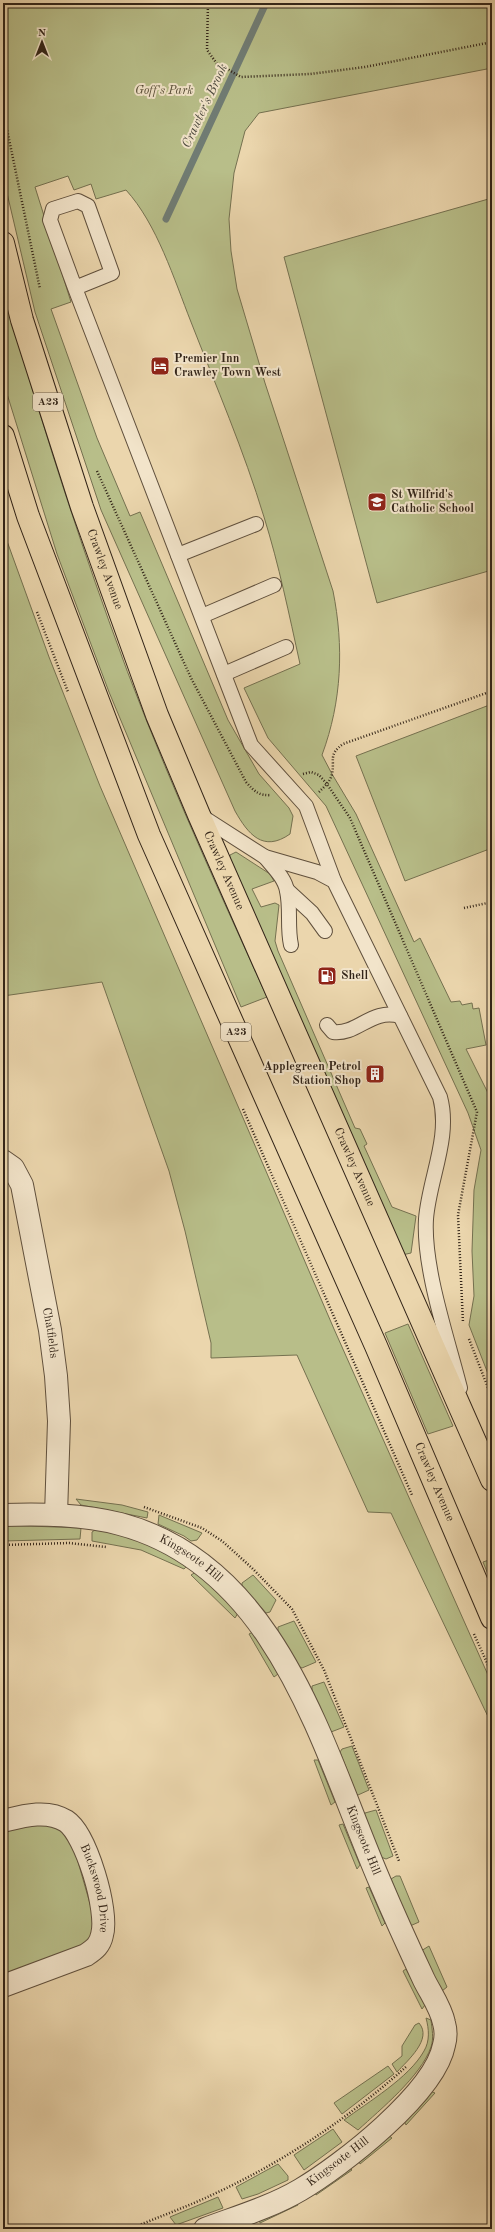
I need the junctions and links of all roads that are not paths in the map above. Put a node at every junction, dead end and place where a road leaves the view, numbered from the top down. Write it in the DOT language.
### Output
graph roads {
  1 [pos="3,243"];
  2 [pos="75,288"];
  3 [pos="3,436"];
  4 [pos="256,524"];
  5 [pos="178,555"];
  6 [pos="274,586"];
  7 [pos="202,616"];
  8 [pos="286,647"];
  9 [pos="224,674"];
  10 [pos="199,815"];
  11 [pos="265,857"];
  12 [pos="334,881"];
  13 [pos="287,890"];
  14 [pos="325,931"];
  15 [pos="291,945"];
  16 [pos="360,1010"];
  17 [pos="400,1016"];
  18 [pos="376,1017"];
  19 [pos="327,1025"];
  20 [pos="3,1161"];
  21 [pos="471,1432"];
  22 [pos="492,1480"];
  23 [pos="56,1515"];
  24 [pos="3,1516"];
  25 [pos="492,1618"];
  26 [pos="3,1821"];
  27 [pos="3,1986"];
  28 [pos="206,2229"];
  1 -- 10 [label="main road, Crawley Avenue / A23"];
  2 -- 2 [label="lane"];
  2 -- 5 [label="lane"];
  3 -- 25 [label="main road, Crawley Avenue / A23"];
  4 -- 5 [label="lane"];
  5 -- 7 [label="lane"];
  6 -- 7 [label="lane"];
  7 -- 9 [label="lane"];
  8 -- 9 [label="lane"];
  9 -- 12 [label="lane"];
  10 -- 11 [label="lane"];
  10 -- 21 [label="main road, Crawley Avenue / A23"];
  11 -- 12 [label="lane"];
  11 -- 13 [label="lane"];
  12 -- 17 [label="lane"];
  13 -- 14 [label="lane"];
  13 -- 15 [label="lane"];
  16 -- 18 [label="lane"];
  17 -- 18 [label="lane"];
  17 -- 21 [label="lane"];
  18 -- 19 [label="lane"];
  20 -- 23 [label="street, Chatfields"];
  21 -- 22 [label="main road, Crawley Avenue / A23"];
  23 -- 24 [label="street, Kingscote Hill"];
  23 -- 28 [label="street, Kingscote Hill"];
  26 -- 27 [label="street, Buckswood Drive"];
}
